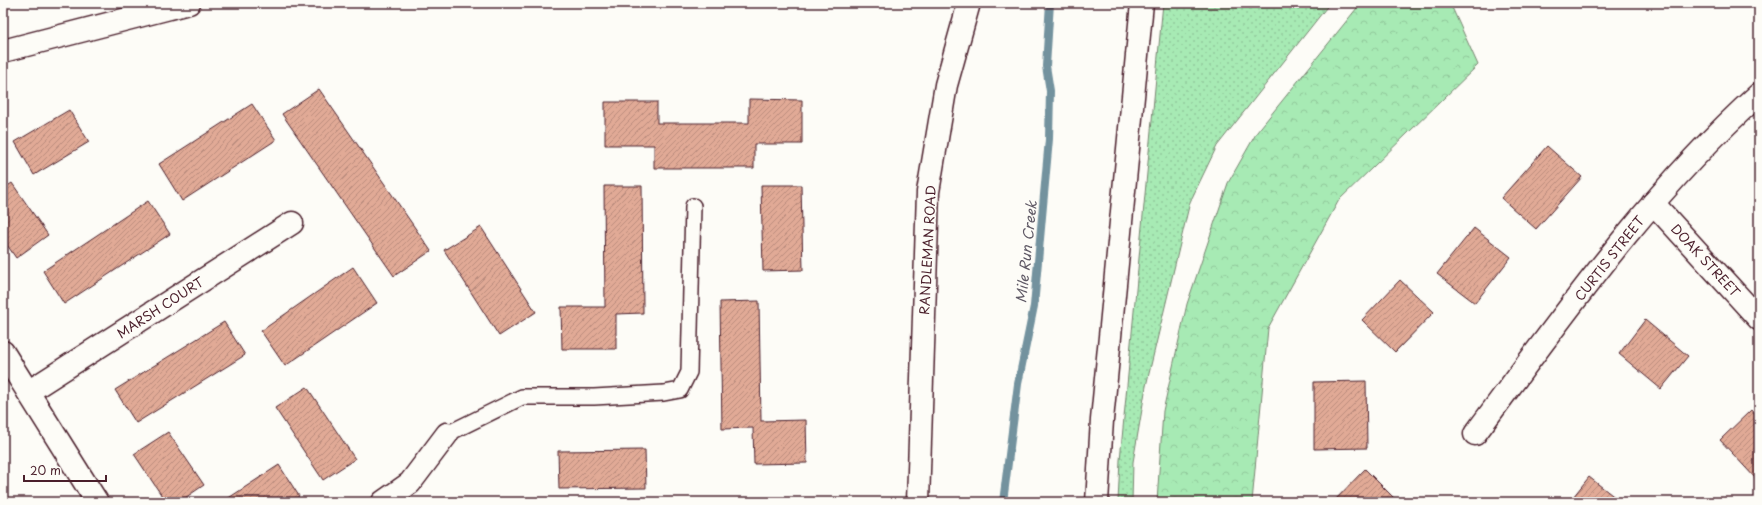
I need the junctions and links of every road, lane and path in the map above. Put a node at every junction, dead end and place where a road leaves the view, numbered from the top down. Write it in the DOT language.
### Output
graph roads {
  1 [pos="189,3"];
  2 [pos="968,3"];
  3 [pos="1142,3"];
  4 [pos="3,51"];
  5 [pos="1759,94"];
  6 [pos="1653,203"];
  7 [pos="693,206"];
  8 [pos="292,223"];
  9 [pos="1759,319"];
  10 [pos="3,352"];
  11 [pos="28,392"];
  12 [pos="448,434"];
  13 [pos="1475,434"];
  14 [pos="400,494"];
  15 [pos="97,502"];
  16 [pos="918,502"];
  17 [pos="1097,502"];
  1 -- 4 [label="main road"];
  2 -- 16 [label="main road, RANDLEMAN ROAD"];
  3 -- 17 [label="main road"];
  5 -- 6 [label="main road, CURTIS STREET"];
  6 -- 9 [label="main road, DOAK STREET"];
  6 -- 13 [label="main road, CURTIS STREET"];
  7 -- 12 [label="lane"];
  8 -- 11 [label="main road, MARSH COURT"];
  10 -- 11 [label="main road"];
  11 -- 15 [label="main road"];
  12 -- 14 [label="main road"];
}
